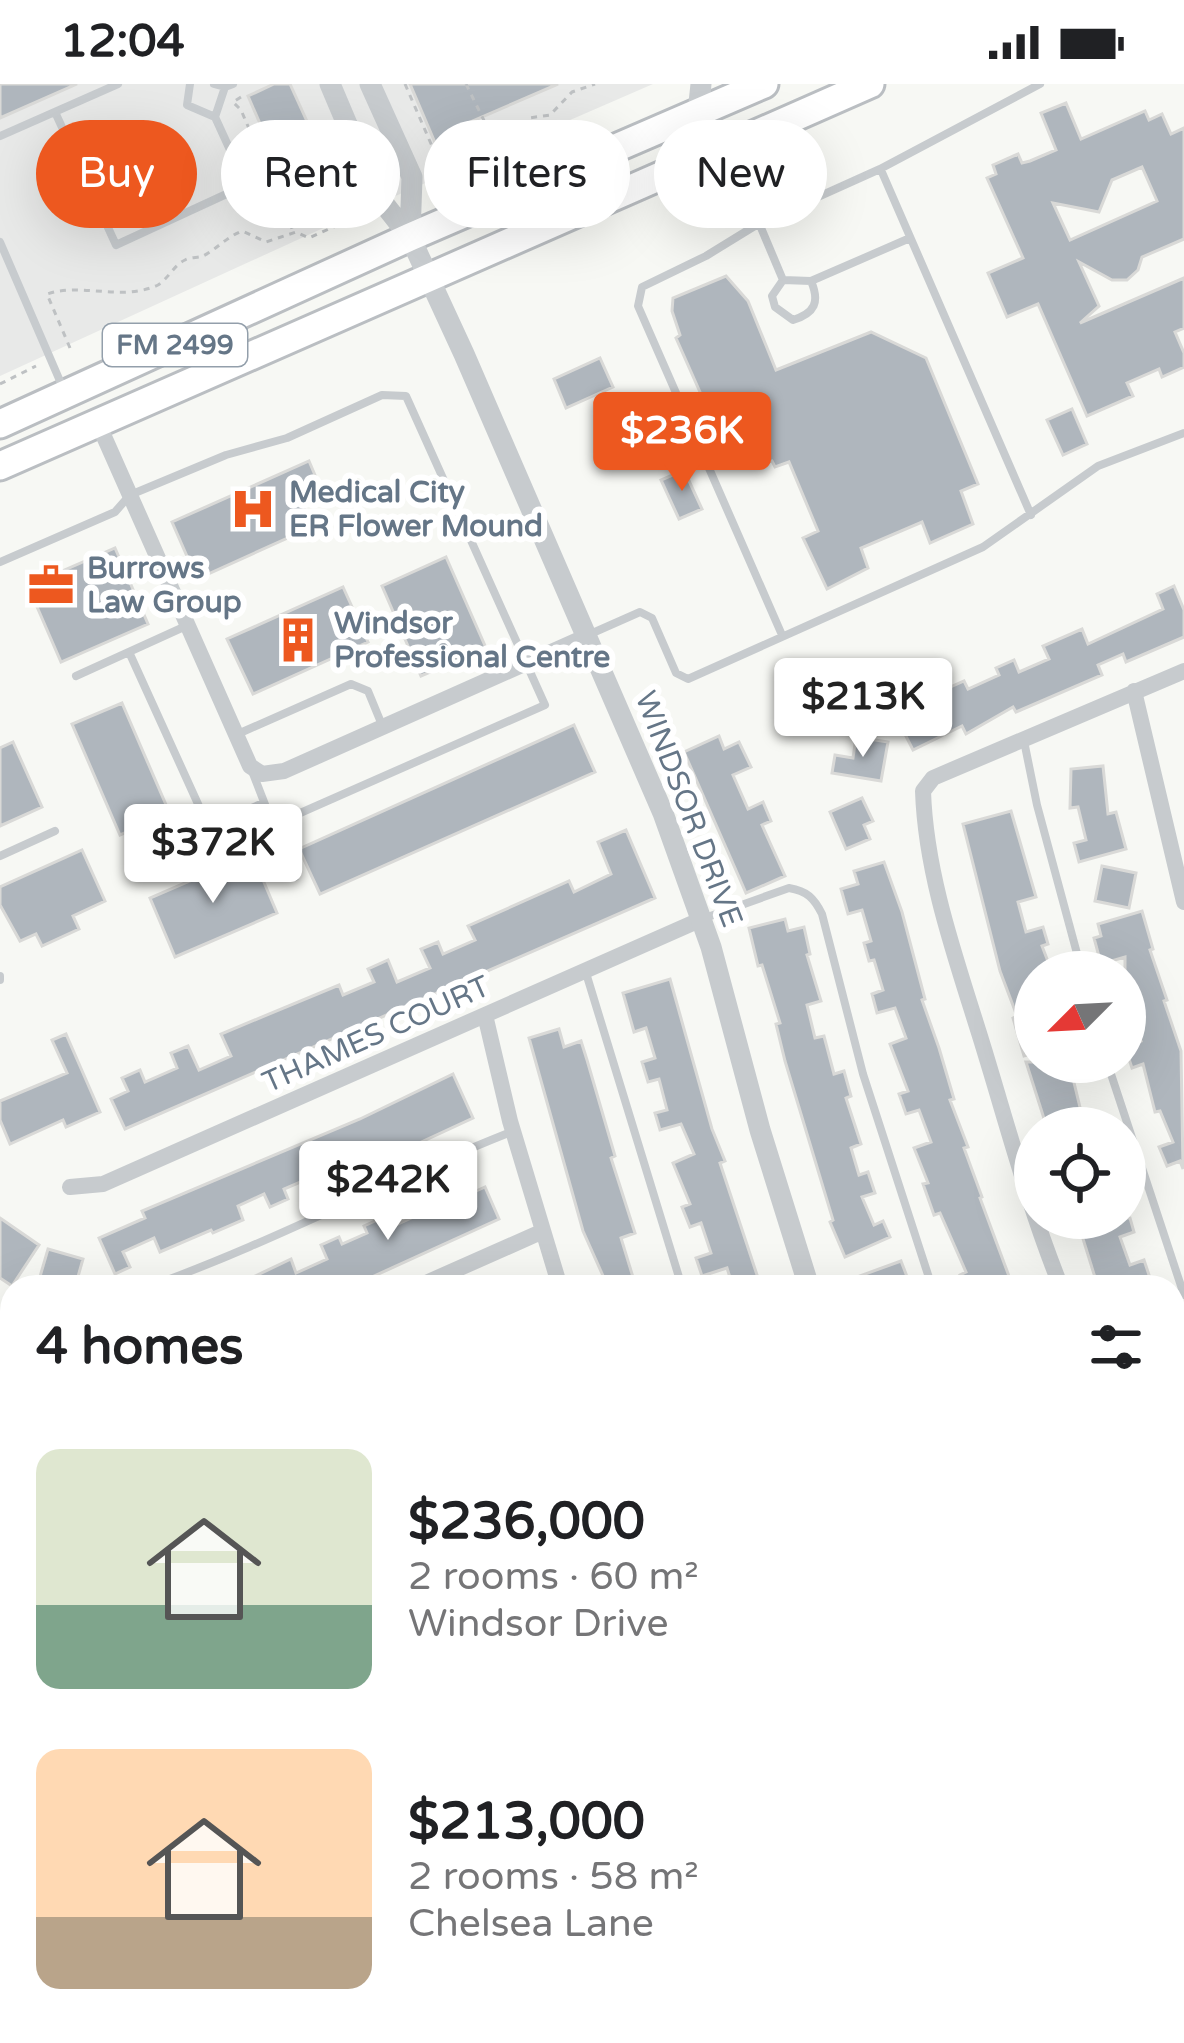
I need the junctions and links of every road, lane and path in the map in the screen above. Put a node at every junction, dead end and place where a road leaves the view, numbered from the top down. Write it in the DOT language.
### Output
graph roads {
  1 [pos="190,84"];
  2 [pos="330,84"];
  3 [pos="370,84"];
  4 [pos="405,84"];
  5 [pos="466,84"];
  6 [pos="595,84"];
  7 [pos="701,84"];
  8 [pos="870,84"];
  9 [pos="1040,84"];
  10 [pos="224,85"];
  11 [pos="756,85"];
  12 [pos="114,86"];
  13 [pos="241,97"];
  14 [pos="55,112"];
  15 [pos="698,113"];
  16 [pos="215,117"];
  17 [pos="484,120"];
  18 [pos="527,120"];
  19 [pos="788,120"];
  20 [pos="424,127"];
  21 [pos="0,136"];
  22 [pos="880,169"];
  23 [pos="654,179"];
  24 [pos="827,193"];
  25 [pos="331,228"];
  26 [pos="752,228"];
  27 [pos="760,228"];
  28 [pos="294,233"];
  29 [pos="410,237"];
  30 [pos="910,238"];
  31 [pos="0,242"];
  32 [pos="428,278"];
  33 [pos="783,280"];
  34 [pos="811,281"];
  35 [pos="70,348"];
  36 [pos="38,365"];
  37 [pos="0,384"];
  38 [pos="67,395"];
  39 [pos="98,423"];
  40 [pos="0,424"];
  41 [pos="1184,433"];
  42 [pos="0,466"];
  43 [pos="130,495"];
  44 [pos="1030,515"];
  45 [pos="0,562"];
  46 [pos="188,626"];
  47 [pos="782,635"];
  48 [pos="587,636"];
  49 [pos="129,652"];
  50 [pos="527,663"];
  51 [pos="1184,671"];
  52 [pos="76,676"];
  53 [pos="1134,691"];
  54 [pos="383,727"];
  55 [pos="236,735"];
  56 [pos="1024,740"];
  57 [pos="250,766"];
  58 [pos="262,803"];
  59 [pos="273,824"];
  60 [pos="208,826"];
  61 [pos="55,832"];
  62 [pos="0,856"];
  63 [pos="140,856"];
  64 [pos="295,877"];
  65 [pos="1184,902"];
  66 [pos="702,919"];
  67 [pos="1077,951"];
  68 [pos="586,970"];
  69 [pos="485,1015"];
  70 [pos="1115,1083"];
  71 [pos="513,1131"];
  72 [pos="70,1187"];
  73 [pos="541,1232"];
  74 [pos="182,1275"];
  75 [pos="444,1275"];
  76 [pos="556,1275"];
  77 [pos="678,1275"];
  78 [pos="805,1275"];
  79 [pos="928,1275"];
  80 [pos="1055,1275"];
  81 [pos="1177,1275"];
  1 -- 16 [label="lane"];
  2 -- 29 [label="street"];
  3 -- 29 [label="street"];
  4 -- 20 [label="path"];
  5 -- 17 [label="path"];
  6 -- 18 [label="path"];
  7 -- 15 [label="street"];
  8 -- 19 [label="main road, FM 2499"];
  9 -- 22 [label="lane"];
  10 -- 16 [label="lane"];
  11 -- 15 [label="main road, FM 2499"];
  12 -- 14 [label="lane"];
  13 -- 28 [label="path"];
  14 -- 16 [label="lane"];
  14 -- 21 [label="lane"];
  15 -- 29 [label="main road, FM 2499"];
  22 -- 24 [label="lane"];
  22 -- 30 [label="lane"];
  23 -- 32 [label="main road, FM 2499"];
  25 -- 28 [label="path"];
  26 -- 47 [label="lane"];
  27 -- 33 [label="lane"];
  28 -- 35 [label="path"];
  29 -- 32 [label="street, WINDSOR DRIVE"];
  29 -- 38 [label="main road, FM 2499"];
  30 -- 34 [label="lane"];
  30 -- 44 [label="lane"];
  31 -- 38 [label="lane"];
  32 -- 39 [label="main road, FM 2499"];
  32 -- 48 [label="street, WINDSOR DRIVE"];
  33 -- 34 [label="lane"];
  33 -- 34 [label="lane"];
  36 -- 37 [label="path"];
  38 -- 40 [label="main road, FM 2499"];
  39 -- 42 [label="main road, FM 2499"];
  39 -- 43 [label="street"];
  41 -- 44 [label="lane"];
  43 -- 45 [label="lane"];
  43 -- 46 [label="street"];
  43 -- 50 [label="lane"];
  44 -- 47 [label="lane"];
  46 -- 49 [label="lane"];
  46 -- 55 [label="street"];
  47 -- 48 [label="lane"];
  48 -- 50 [label="street"];
  48 -- 66 [label="street, WINDSOR DRIVE"];
  49 -- 52 [label="lane"];
  49 -- 60 [label="lane"];
  50 -- 54 [label="street"];
  50 -- 59 [label="lane"];
  51 -- 53 [label="street"];
  53 -- 56 [label="street"];
  53 -- 65 [label="street"];
  54 -- 55 [label="lane"];
  54 -- 57 [label="street"];
  55 -- 57 [label="street"];
  56 -- 67 [label="lane"];
  56 -- 80 [label="street"];
  57 -- 58 [label="lane"];
  58 -- 59 [label="lane"];
  58 -- 60 [label="lane"];
  59 -- 64 [label="lane"];
  60 -- 63 [label="lane"];
  61 -- 62 [label="lane"];
  66 -- 68 [label="street, THAMES COURT"];
  66 -- 78 [label="street, WINDSOR DRIVE"];
  66 -- 79 [label="lane"];
  68 -- 69 [label="street, THAMES COURT"];
  68 -- 77 [label="lane"];
  69 -- 71 [label="street"];
  69 -- 72 [label="street, THAMES COURT"];
  70 -- 81 [label="lane"];
  71 -- 73 [label="street"];
  71 -- 74 [label="lane"];
  73 -- 75 [label="street"];
  73 -- 76 [label="street"];
}
